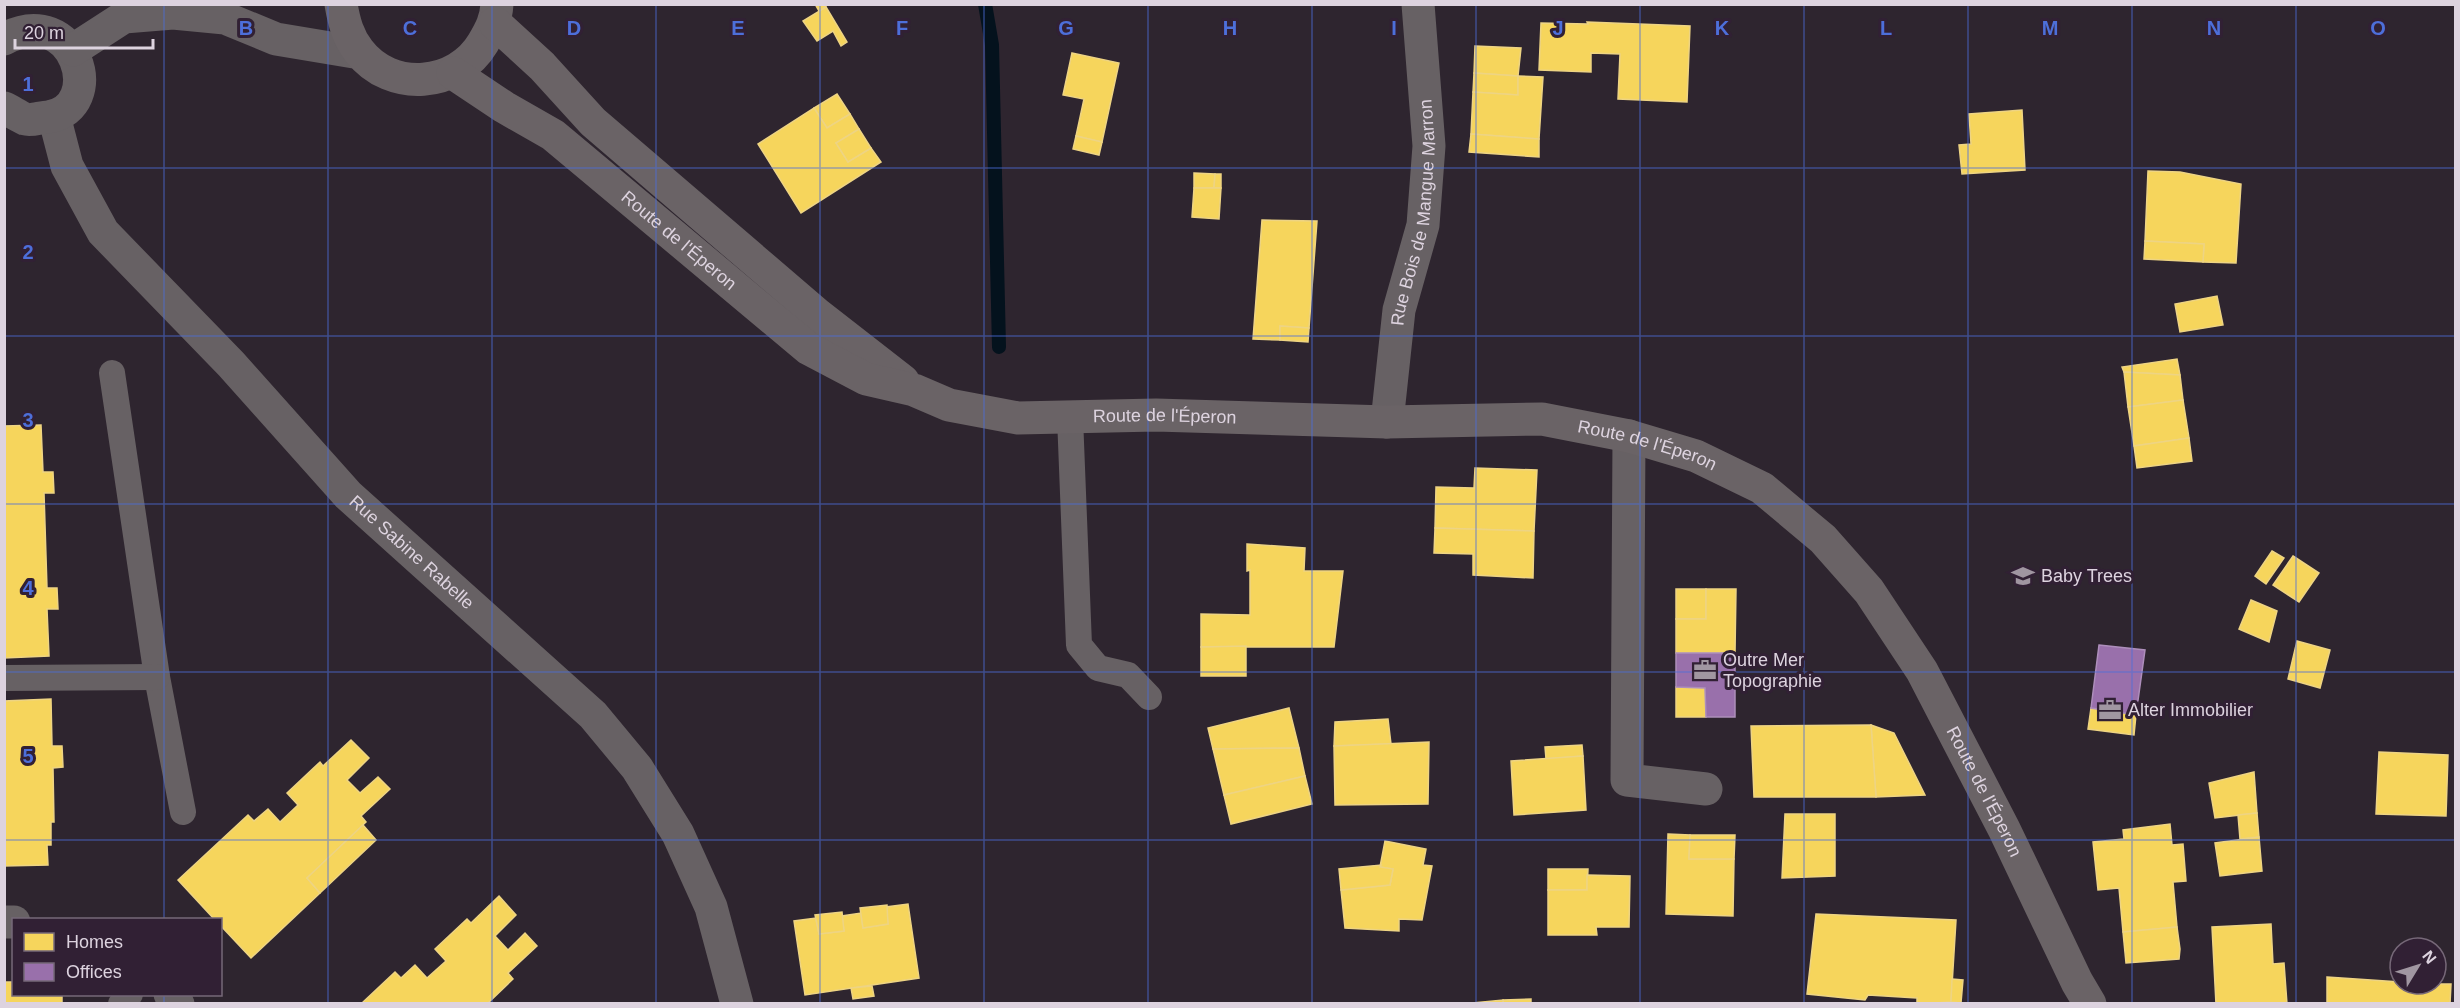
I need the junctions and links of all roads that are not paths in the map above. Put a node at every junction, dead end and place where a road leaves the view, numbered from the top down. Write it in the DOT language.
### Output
graph roads {
  1 [pos="260,4"];
  2 [pos="341,4"];
  3 [pos="1418,4"];
  4 [pos="496,14"];
  5 [pos="225,18"];
  6 [pos="4,39"];
  7 [pos="74,50"];
  8 [pos="360,53"];
  9 [pos="453,73"];
  10 [pos="4,108"];
  11 [pos="54,116"];
  12 [pos="112,373"];
  13 [pos="914,390"];
  14 [pos="1070,417"];
  15 [pos="1387,422"];
  16 [pos="1629,436"];
  17 [pos="157,677"];
  18 [pos="4,678"];
  19 [pos="1149,697"];
  20 [pos="1706,789"];
  21 [pos="183,812"];
  22 [pos="737,1004"];
  23 [pos="2090,1004"];
  1 -- 5 [label="street"];
  2 -- 8 [label="main road"];
  3 -- 15 [label="street, Rue Bois de Mangue Marron"];
  4 -- 9 [label="main road"];
  4 -- 13 [label="main road, Route de l'Éperon"];
  5 -- 7 [label="street"];
  5 -- 8 [label="street"];
  6 -- 7 [label="street"];
  7 -- 11 [label="street"];
  8 -- 9 [label="main road"];
  9 -- 13 [label="main road, Route de l'Éperon"];
  10 -- 11 [label="street"];
  11 -- 22 [label="street, Rue Sabine Rabelle"];
  12 -- 17 [label="lane"];
  13 -- 14 [label="main road, Route de l'Éperon"];
  14 -- 15 [label="main road, Route de l'Éperon"];
  14 -- 19 [label="lane"];
  15 -- 16 [label="main road, Route de l'Éperon"];
  16 -- 20 [label="street"];
  16 -- 23 [label="main road, Route de l'Éperon"];
  17 -- 18 [label="lane"];
  17 -- 21 [label="lane"];
}
